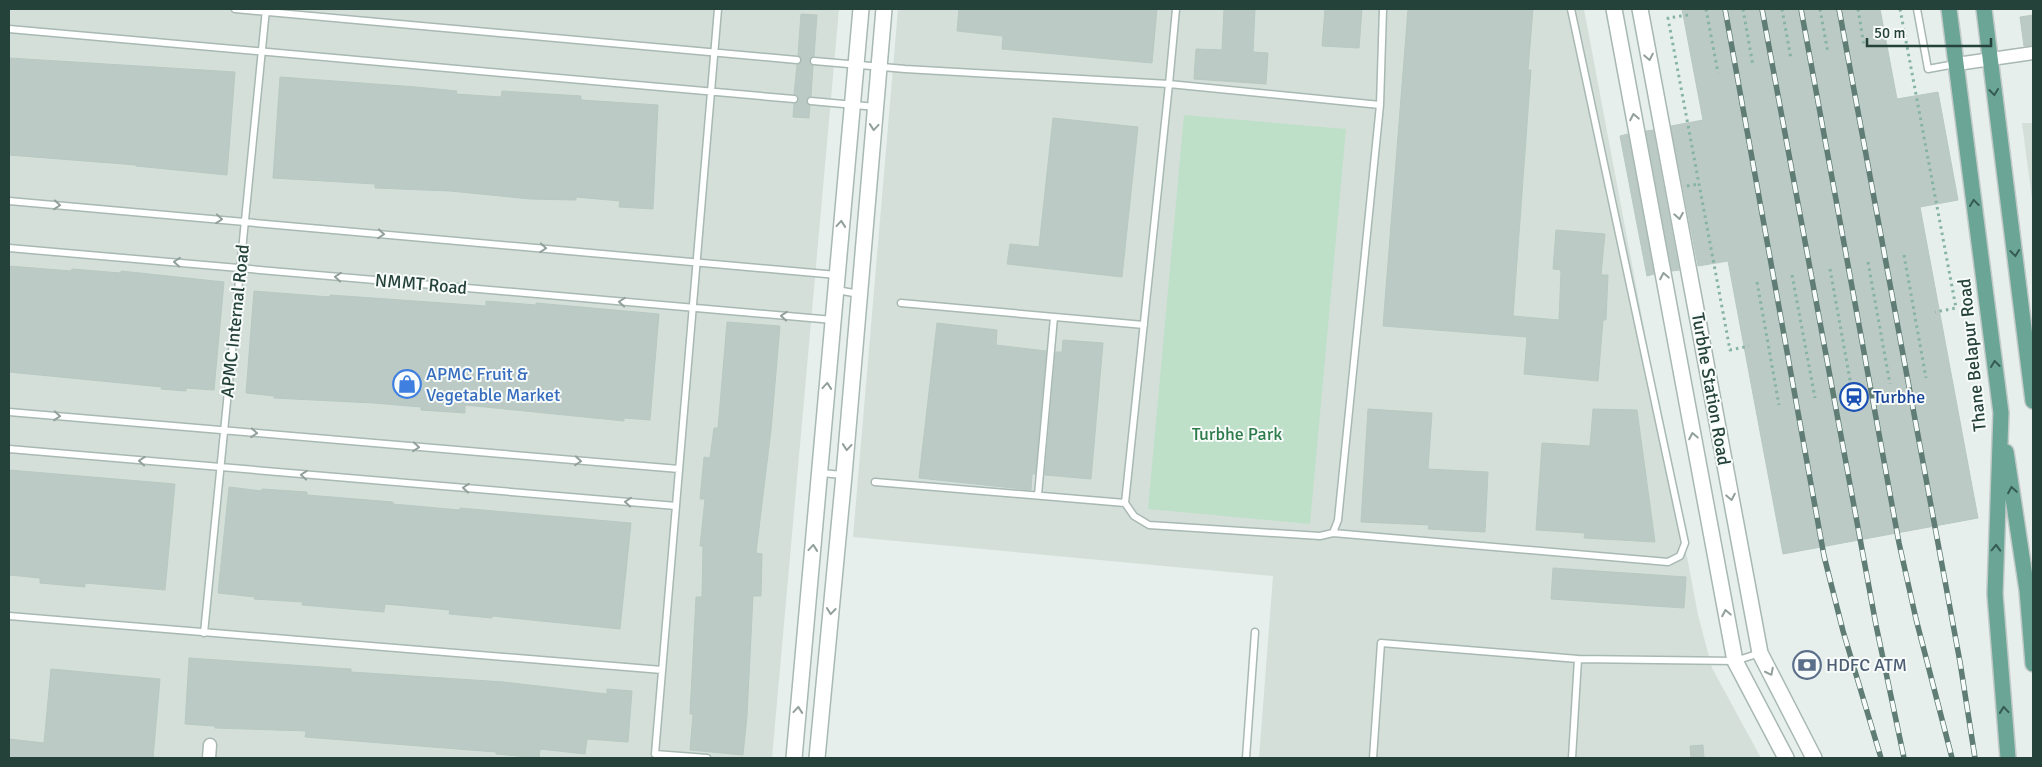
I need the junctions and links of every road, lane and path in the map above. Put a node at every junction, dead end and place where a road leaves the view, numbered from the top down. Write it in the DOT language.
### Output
graph roads {
  1 [pos="235,9"];
  2 [pos="718,9"];
  3 [pos="861,9"];
  4 [pos="884,9"];
  5 [pos="1176,9"];
  6 [pos="1383,9"];
  7 [pos="1571,9"];
  8 [pos="1614,9"];
  9 [pos="1640,9"];
  10 [pos="1706,9"];
  11 [pos="1743,9"];
  12 [pos="1782,9"];
  13 [pos="1820,9"];
  14 [pos="1858,9"];
  15 [pos="1900,9"];
  16 [pos="1917,9"];
  17 [pos="1949,9"];
  18 [pos="1984,9"];
  19 [pos="266,10"];
  20 [pos="1688,15"];
  21 [pos="9,29"];
  22 [pos="1864,46"];
  23 [pos="262,52"];
  24 [pos="714,52"];
  25 [pos="1828,53"];
  26 [pos="2033,53"];
  27 [pos="1791,59"];
  28 [pos="797,60"];
  29 [pos="1990,60"];
  30 [pos="814,61"];
  31 [pos="1957,64"];
  32 [pos="856,65"];
  33 [pos="1753,66"];
  34 [pos="879,67"];
  35 [pos="1718,73"];
  36 [pos="1169,84"];
  37 [pos="711,92"];
  38 [pos="794,99"];
  39 [pos="811,101"];
  40 [pos="852,104"];
  41 [pos="1380,105"];
  42 [pos="876,107"];
  43 [pos="1674,189"];
  44 [pos="1648,194"];
  45 [pos="9,200"];
  46 [pos="245,222"];
  47 [pos="9,248"];
  48 [pos="1904,256"];
  49 [pos="697,262"];
  50 [pos="1868,262"];
  51 [pos="240,268"];
  52 [pos="1830,269"];
  53 [pos="1792,276"];
  54 [pos="836,282"];
  55 [pos="1757,282"];
  56 [pos="859,294"];
  57 [pos="901,303"];
  58 [pos="693,308"];
  59 [pos="1935,312"];
  60 [pos="1054,317"];
  61 [pos="833,320"];
  62 [pos="1144,325"];
  63 [pos="1749,346"];
  64 [pos="2031,362"];
  65 [pos="1926,378"];
  66 [pos="1890,384"];
  67 [pos="1852,391"];
  68 [pos="1815,398"];
  69 [pos="2033,401"];
  70 [pos="1779,404"];
  71 [pos="9,412"];
  72 [pos="2001,413"];
  73 [pos="224,431"];
  74 [pos="9,449"];
  75 [pos="1722,452"];
  76 [pos="1697,457"];
  77 [pos="220,468"];
  78 [pos="679,469"];
  79 [pos="819,473"];
  80 [pos="844,475"];
  81 [pos="875,482"];
  82 [pos="1038,496"];
  83 [pos="1125,503"];
  84 [pos="676,506"];
  85 [pos="1332,533"];
  86 [pos="9,616"];
  87 [pos="204,632"];
  88 [pos="1255,632"];
  89 [pos="1760,653"];
  90 [pos="1578,658"];
  91 [pos="1735,661"];
  92 [pos="2033,664"];
  93 [pos="662,670"];
  94 [pos="210,745"];
  95 [pos="209,758"];
  96 [pos="708,758"];
  97 [pos="794,758"];
  98 [pos="817,758"];
  99 [pos="1246,758"];
  100 [pos="1373,758"];
  101 [pos="1572,758"];
  102 [pos="1786,758"];
  103 [pos="1814,758"];
  104 [pos="2008,758"];
  1 -- 19 [label="lane"];
  2 -- 24 [label="lane"];
  3 -- 32 [label="street"];
  4 -- 34 [label="street"];
  5 -- 36 [label="lane"];
  6 -- 41 [label="lane"];
  7 -- 85 [label="lane"];
  44 -- 8 [label="street, Turbhe Station Road, one-way"];
  9 -- 43 [label="street, Turbhe Station Road, one-way"];
  10 -- 35 [label="path"];
  11 -- 33 [label="path"];
  12 -- 27 [label="path"];
  13 -- 25 [label="path"];
  14 -- 22 [label="path"];
  15 -- 59 [label="path"];
  16 -- 31 [label="lane"];
  17 -- 31 [label="main road, Thane Belapur Road"];
  18 -- 29 [label="main road"];
  19 -- 23 [label="lane, APMC Internal Road"];
  19 -- 24 [label="lane"];
  20 -- 63 [label="path"];
  21 -- 23 [label="lane"];
  23 -- 37 [label="lane"];
  23 -- 46 [label="lane, APMC Internal Road"];
  24 -- 28 [label="lane"];
  24 -- 37 [label="lane"];
  26 -- 29 [label="street"];
  29 -- 31 [label="street"];
  29 -- 64 [label="main road, one-way"];
  30 -- 32 [label="lane"];
  72 -- 31 [label="main road, Thane Belapur Road, one-way"];
  32 -- 34 [label="lane"];
  32 -- 40 [label="street"];
  34 -- 36 [label="lane"];
  34 -- 42 [label="street"];
  36 -- 41 [label="lane"];
  36 -- 62 [label="lane"];
  37 -- 38 [label="lane"];
  37 -- 49 [label="lane"];
  39 -- 40 [label="lane"];
  40 -- 42 [label="lane"];
  54 -- 40 [label="street, one-way"];
  41 -- 85 [label="lane"];
  42 -- 56 [label="street, one-way"];
  43 -- 44 [label="street"];
  43 -- 75 [label="street, Turbhe Station Road, one-way"];
  76 -- 44 [label="street, Turbhe Station Road, one-way"];
  45 -- 46 [label="lane, one-way"];
  46 -- 49 [label="lane, one-way"];
  46 -- 51 [label="lane, APMC Internal Road"];
  51 -- 47 [label="lane, NMMT Road, one-way"];
  48 -- 65 [label="path"];
  49 -- 54 [label="lane"];
  49 -- 58 [label="lane"];
  50 -- 66 [label="path"];
  58 -- 51 [label="lane, NMMT Road, one-way"];
  51 -- 73 [label="lane, APMC Internal Road"];
  52 -- 67 [label="path"];
  53 -- 68 [label="path"];
  54 -- 56 [label="lane"];
  54 -- 61 [label="street"];
  55 -- 70 [label="path"];
  56 -- 80 [label="street, one-way"];
  57 -- 60 [label="lane"];
  61 -- 58 [label="lane, NMMT Road, one-way"];
  58 -- 78 [label="lane"];
  60 -- 62 [label="lane"];
  60 -- 82 [label="lane"];
  79 -- 61 [label="street, one-way"];
  62 -- 83 [label="lane"];
  64 -- 69 [label="main road"];
  71 -- 73 [label="lane, one-way"];
  92 -- 72 [label="main road, one-way"];
  104 -- 72 [label="main road, Thane Belapur Road, one-way"];
  73 -- 77 [label="lane, APMC Internal Road"];
  73 -- 78 [label="lane, one-way"];
  77 -- 74 [label="lane, one-way"];
  75 -- 76 [label="street"];
  75 -- 89 [label="street, Turbhe Station Road, one-way"];
  91 -- 76 [label="street, Turbhe Station Road, one-way"];
  84 -- 77 [label="lane, one-way"];
  77 -- 87 [label="lane, APMC Internal Road"];
  78 -- 84 [label="lane"];
  79 -- 80 [label="lane"];
  97 -- 79 [label="street, one-way"];
  80 -- 98 [label="street, one-way"];
  81 -- 82 [label="lane"];
  82 -- 83 [label="lane"];
  83 -- 85 [label="lane"];
  84 -- 93 [label="lane"];
  86 -- 87 [label="lane"];
  87 -- 93 [label="lane"];
  88 -- 99 [label="lane"];
  89 -- 91 [label="lane"];
  89 -- 103 [label="street, Turbhe Station Road, one-way"];
  90 -- 91 [label="lane"];
  90 -- 100 [label="lane"];
  90 -- 101 [label="lane"];
  91 -- 102 [label="street, Turbhe Station Road"];
  93 -- 96 [label="lane"];
  94 -- 95 [label="street"];
}
